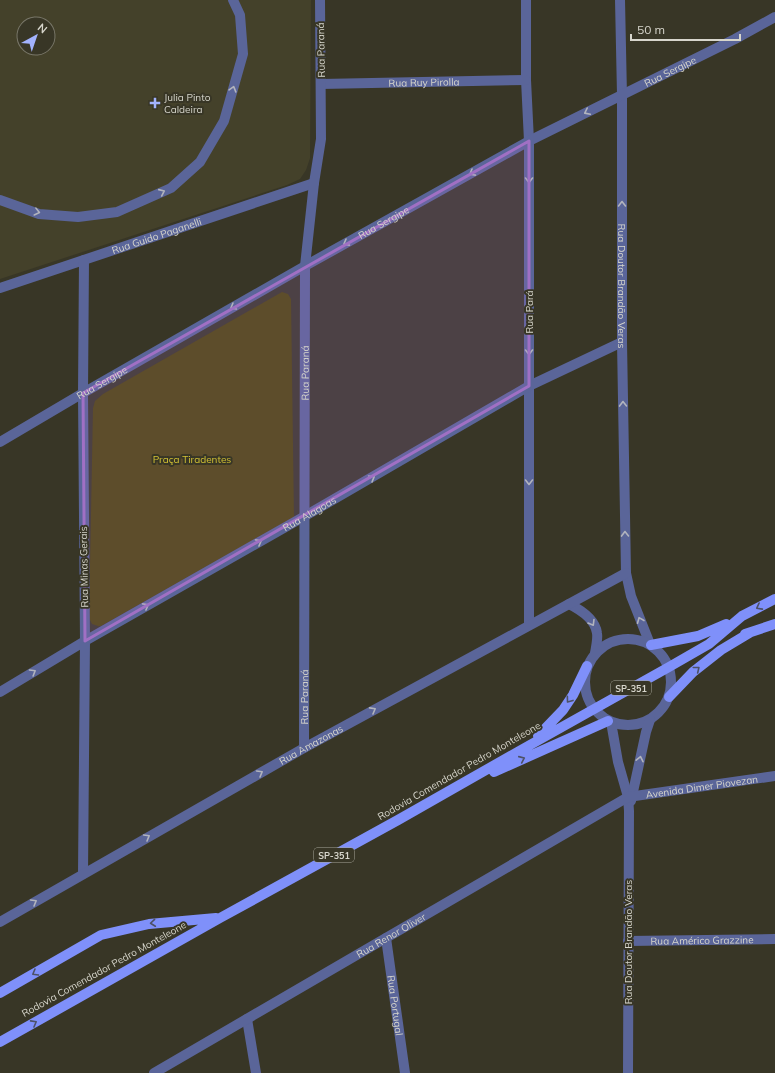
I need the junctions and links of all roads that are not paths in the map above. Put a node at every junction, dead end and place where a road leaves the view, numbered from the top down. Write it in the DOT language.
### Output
graph roads {
  1 [pos="233,0"];
  2 [pos="320,0"];
  3 [pos="526,0"];
  4 [pos="620,0"];
  5 [pos="775,17"];
  6 [pos="526,80"];
  7 [pos="321,84"];
  8 [pos="622,95"];
  9 [pos="529,141"];
  10 [pos="314,183"];
  11 [pos="0,200"];
  12 [pos="84,260"];
  13 [pos="305,266"];
  14 [pos="0,288"];
  15 [pos="622,342"];
  16 [pos="529,386"];
  17 [pos="83,393"];
  18 [pos="0,442"];
  19 [pos="305,516"];
  20 [pos="626,573"];
  21 [pos="775,599"];
  22 [pos="569,604"];
  23 [pos="742,616"];
  24 [pos="775,624"];
  25 [pos="529,625"];
  26 [pos="751,632"];
  27 [pos="85,641"];
  28 [pos="709,644"];
  29 [pos="650,645"];
  30 [pos="595,653"];
  31 [pos="587,666"];
  32 [pos="669,667"];
  33 [pos="0,692"];
  34 [pos="669,697"];
  35 [pos="593,709"];
  36 [pos="650,720"];
  37 [pos="609,721"];
  38 [pos="304,748"];
  39 [pos="521,750"];
  40 [pos="775,776"];
  41 [pos="448,792"];
  42 [pos="630,797"];
  43 [pos="83,874"];
  44 [pos="220,918"];
  45 [pos="0,922"];
  46 [pos="386,938"];
  47 [pos="775,939"];
  48 [pos="628,941"];
  49 [pos="0,993"];
  50 [pos="247,1020"];
  51 [pos="0,1042"];
  52 [pos="154,1073"];
  53 [pos="256,1073"];
  54 [pos="405,1073"];
  55 [pos="628,1073"];
  11 -- 1 [label="street, one-way"];
  2 -- 7 [label="street, Rua Paraná"];
  3 -- 6 [label="street, Rua Pará"];
  4 -- 8 [label="street, Rua Doutor Brandão Veras"];
  5 -- 8 [label="street, Rua Sergipe"];
  6 -- 7 [label="street, Rua Ruy Pirolla"];
  6 -- 9 [label="street, Rua Pará"];
  7 -- 10 [label="street, Rua Paraná"];
  8 -- 9 [label="street, Rua Sergipe, one-way"];
  15 -- 8 [label="street, Rua Doutor Brandão Veras, one-way"];
  9 -- 13 [label="street, Rua Sergipe, one-way"];
  9 -- 16 [label="street, Rua Pará, one-way"];
  10 -- 12 [label="street, Rua Guido Paganelli"];
  10 -- 13 [label="street, Rua Paraná"];
  12 -- 14 [label="street, Rua Guido Paganelli"];
  12 -- 17 [label="street, Rua Minas Gerais"];
  13 -- 17 [label="street, Rua Sergipe, one-way"];
  13 -- 19 [label="street, Rua Paraná"];
  15 -- 16 [label="street, Rua Alagoas"];
  20 -- 15 [label="street, Rua Doutor Brandão Veras, one-way"];
  19 -- 16 [label="street, Rua Alagoas, one-way"];
  16 -- 25 [label="street, Rua Pará, one-way"];
  17 -- 18 [label="street, Rua Sergipe"];
  17 -- 27 [label="street, Rua Minas Gerais"];
  27 -- 19 [label="street, Rua Alagoas, one-way"];
  19 -- 38 [label="street, Rua Paraná"];
  20 -- 22 [label="street, Rua Amazonas"];
  29 -- 20 [label="street, Rua Doutor Brandão Veras, one-way"];
  21 -- 23 [label="main road, Rodovia Comendador Pedro Monteleone / SP-351, one-way"];
  22 -- 25 [label="street, Rua Amazonas"];
  22 -- 30 [label="street, one-way"];
  23 -- 28 [label="main road, Rodovia Comendador Pedro Monteleone / SP-351"];
  23 -- 29 [label="main road"];
  24 -- 26 [label="main road, Rodovia Comendador Pedro Monteleone / SP-351"];
  38 -- 25 [label="street, Rua Amazonas, one-way"];
  26 -- 28 [label="main road, Rodovia Comendador Pedro Monteleone / SP-351"];
  34 -- 26 [label="main road, one-way"];
  33 -- 27 [label="street, Rua Alagoas, one-way"];
  27 -- 43 [label="street, Rua Minas Gerais"];
  28 -- 32 [label="main road, Rodovia Comendador Pedro Monteleone / SP-351"];
  29 -- 30 [label="street"];
  29 -- 32 [label="street"];
  30 -- 31 [label="street"];
  31 -- 35 [label="street"];
  31 -- 39 [label="main road, one-way"];
  32 -- 34 [label="street"];
  32 -- 35 [label="main road, Rodovia Comendador Pedro Monteleone / SP-351"];
  34 -- 36 [label="street"];
  35 -- 37 [label="street"];
  35 -- 39 [label="main road, Rodovia Comendador Pedro Monteleone / SP-351"];
  36 -- 37 [label="street"];
  42 -- 36 [label="street, Rua Doutor Brandão Veras, one-way"];
  41 -- 37 [label="main road, one-way"];
  37 -- 42 [label="street"];
  43 -- 38 [label="street, Rua Amazonas, one-way"];
  39 -- 41 [label="main road, Rodovia Comendador Pedro Monteleone / SP-351"];
  40 -- 42 [label="street, Avenida Dimer Piovezan"];
  41 -- 44 [label="main road, Rodovia Comendador Pedro Monteleone / SP-351"];
  42 -- 46 [label="street, Rua Renor Oliver"];
  42 -- 48 [label="street, Rua Doutor Brandão Veras"];
  45 -- 43 [label="street, Rua Amazonas, one-way"];
  44 -- 49 [label="main road, Rodovia Comendador Pedro Monteleone / SP-351, one-way"];
  51 -- 44 [label="main road, Rodovia Comendador Pedro Monteleone / SP-351, one-way"];
  46 -- 50 [label="street, Rua Renor Oliver"];
  46 -- 54 [label="street, Rua Portugal"];
  47 -- 48 [label="street, Rua Américo Grazzine"];
  48 -- 55 [label="street, Rua Doutor Brandão Veras"];
  50 -- 52 [label="street, Rua Renor Oliver"];
  50 -- 53 [label="street"];
}
